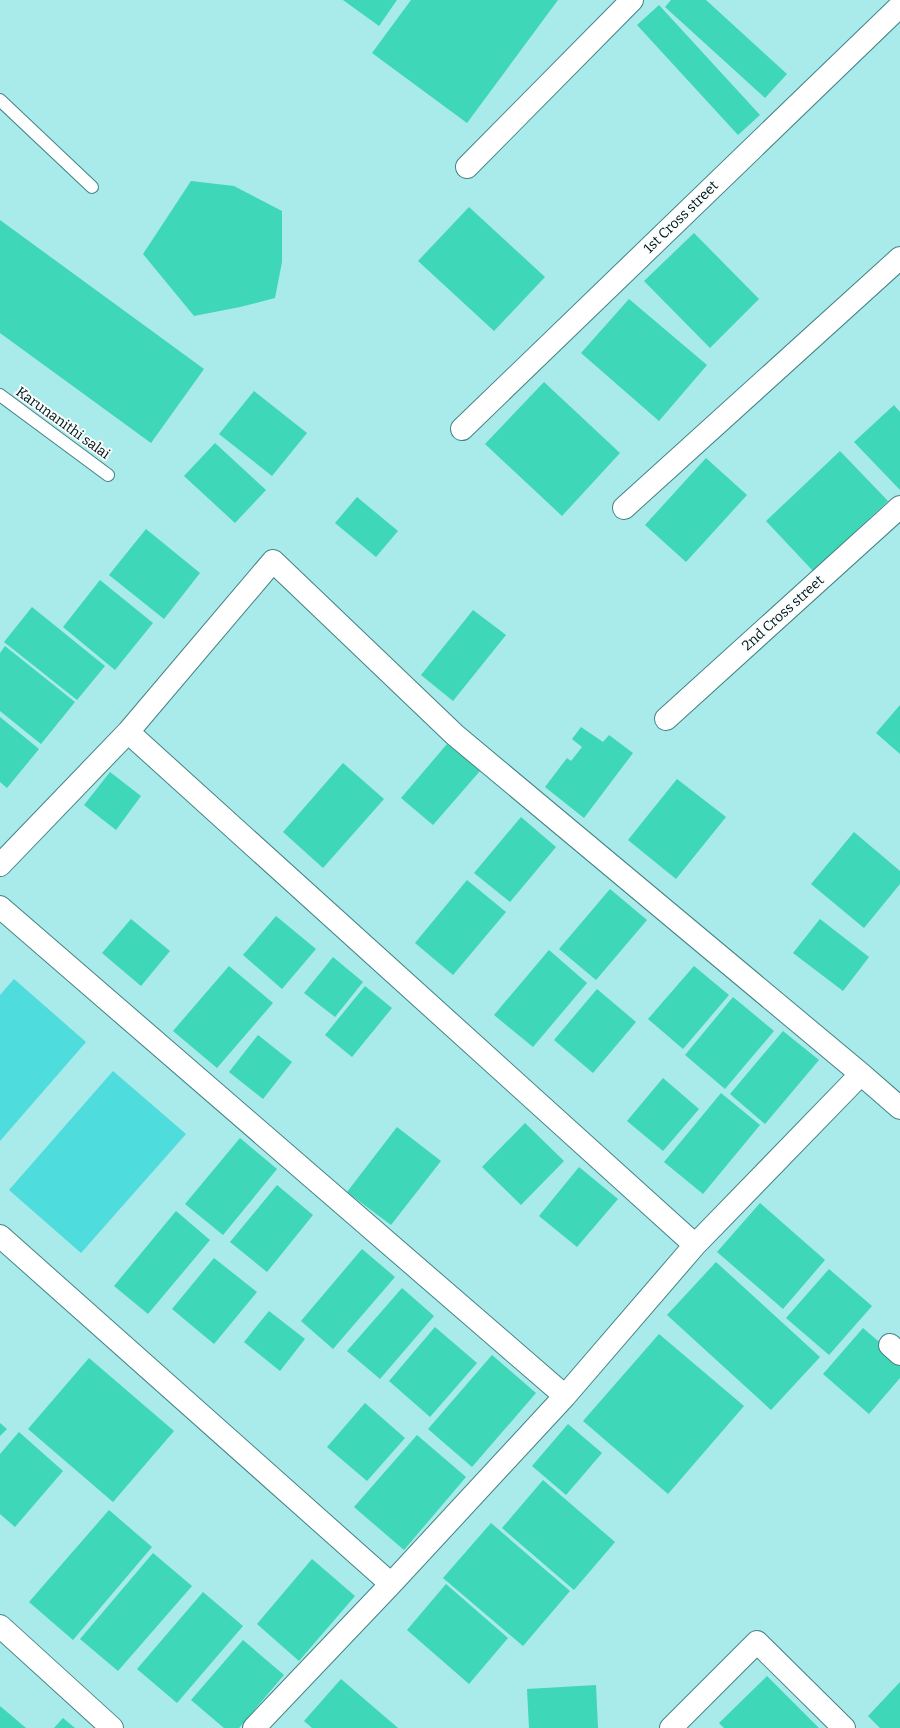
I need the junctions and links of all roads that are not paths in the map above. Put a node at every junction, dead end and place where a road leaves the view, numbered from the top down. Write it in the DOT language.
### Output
graph roads {
  1 [pos="632,0"];
  2 [pos="900,6"];
  3 [pos="0,100"];
  4 [pos="467,167"];
  5 [pos="92,187"];
  6 [pos="900,258"];
  7 [pos="0,395"];
  8 [pos="462,429"];
  9 [pos="108,475"];
  10 [pos="900,507"];
  11 [pos="624,508"];
  12 [pos="666,719"];
  13 [pos="128,732"];
  14 [pos="0,865"];
  15 [pos="0,907"];
  16 [pos="861,1074"];
  17 [pos="900,1108"];
  18 [pos="0,1236"];
  19 [pos="695,1245"];
  20 [pos="565,1396"];
  21 [pos="391,1584"];
  22 [pos="0,1626"];
  23 [pos="112,1728"];
  24 [pos="254,1728"];
  25 [pos="671,1728"];
  26 [pos="844,1728"];
  1 -- 4 [label="street"];
  2 -- 8 [label="street, 1st Cross street"];
  3 -- 5 [label="lane"];
  6 -- 11 [label="street"];
  7 -- 9 [label="lane, Karunanithi salai"];
  10 -- 12 [label="street, 2nd Cross street"];
  13 -- 14 [label="street"];
  13 -- 16 [label="street"];
  13 -- 19 [label="street"];
  15 -- 20 [label="street"];
  16 -- 17 [label="street"];
  16 -- 19 [label="street"];
  18 -- 21 [label="street"];
  19 -- 20 [label="street"];
  20 -- 21 [label="street"];
  21 -- 24 [label="street"];
  22 -- 23 [label="street"];
  25 -- 26 [label="street"];
}
